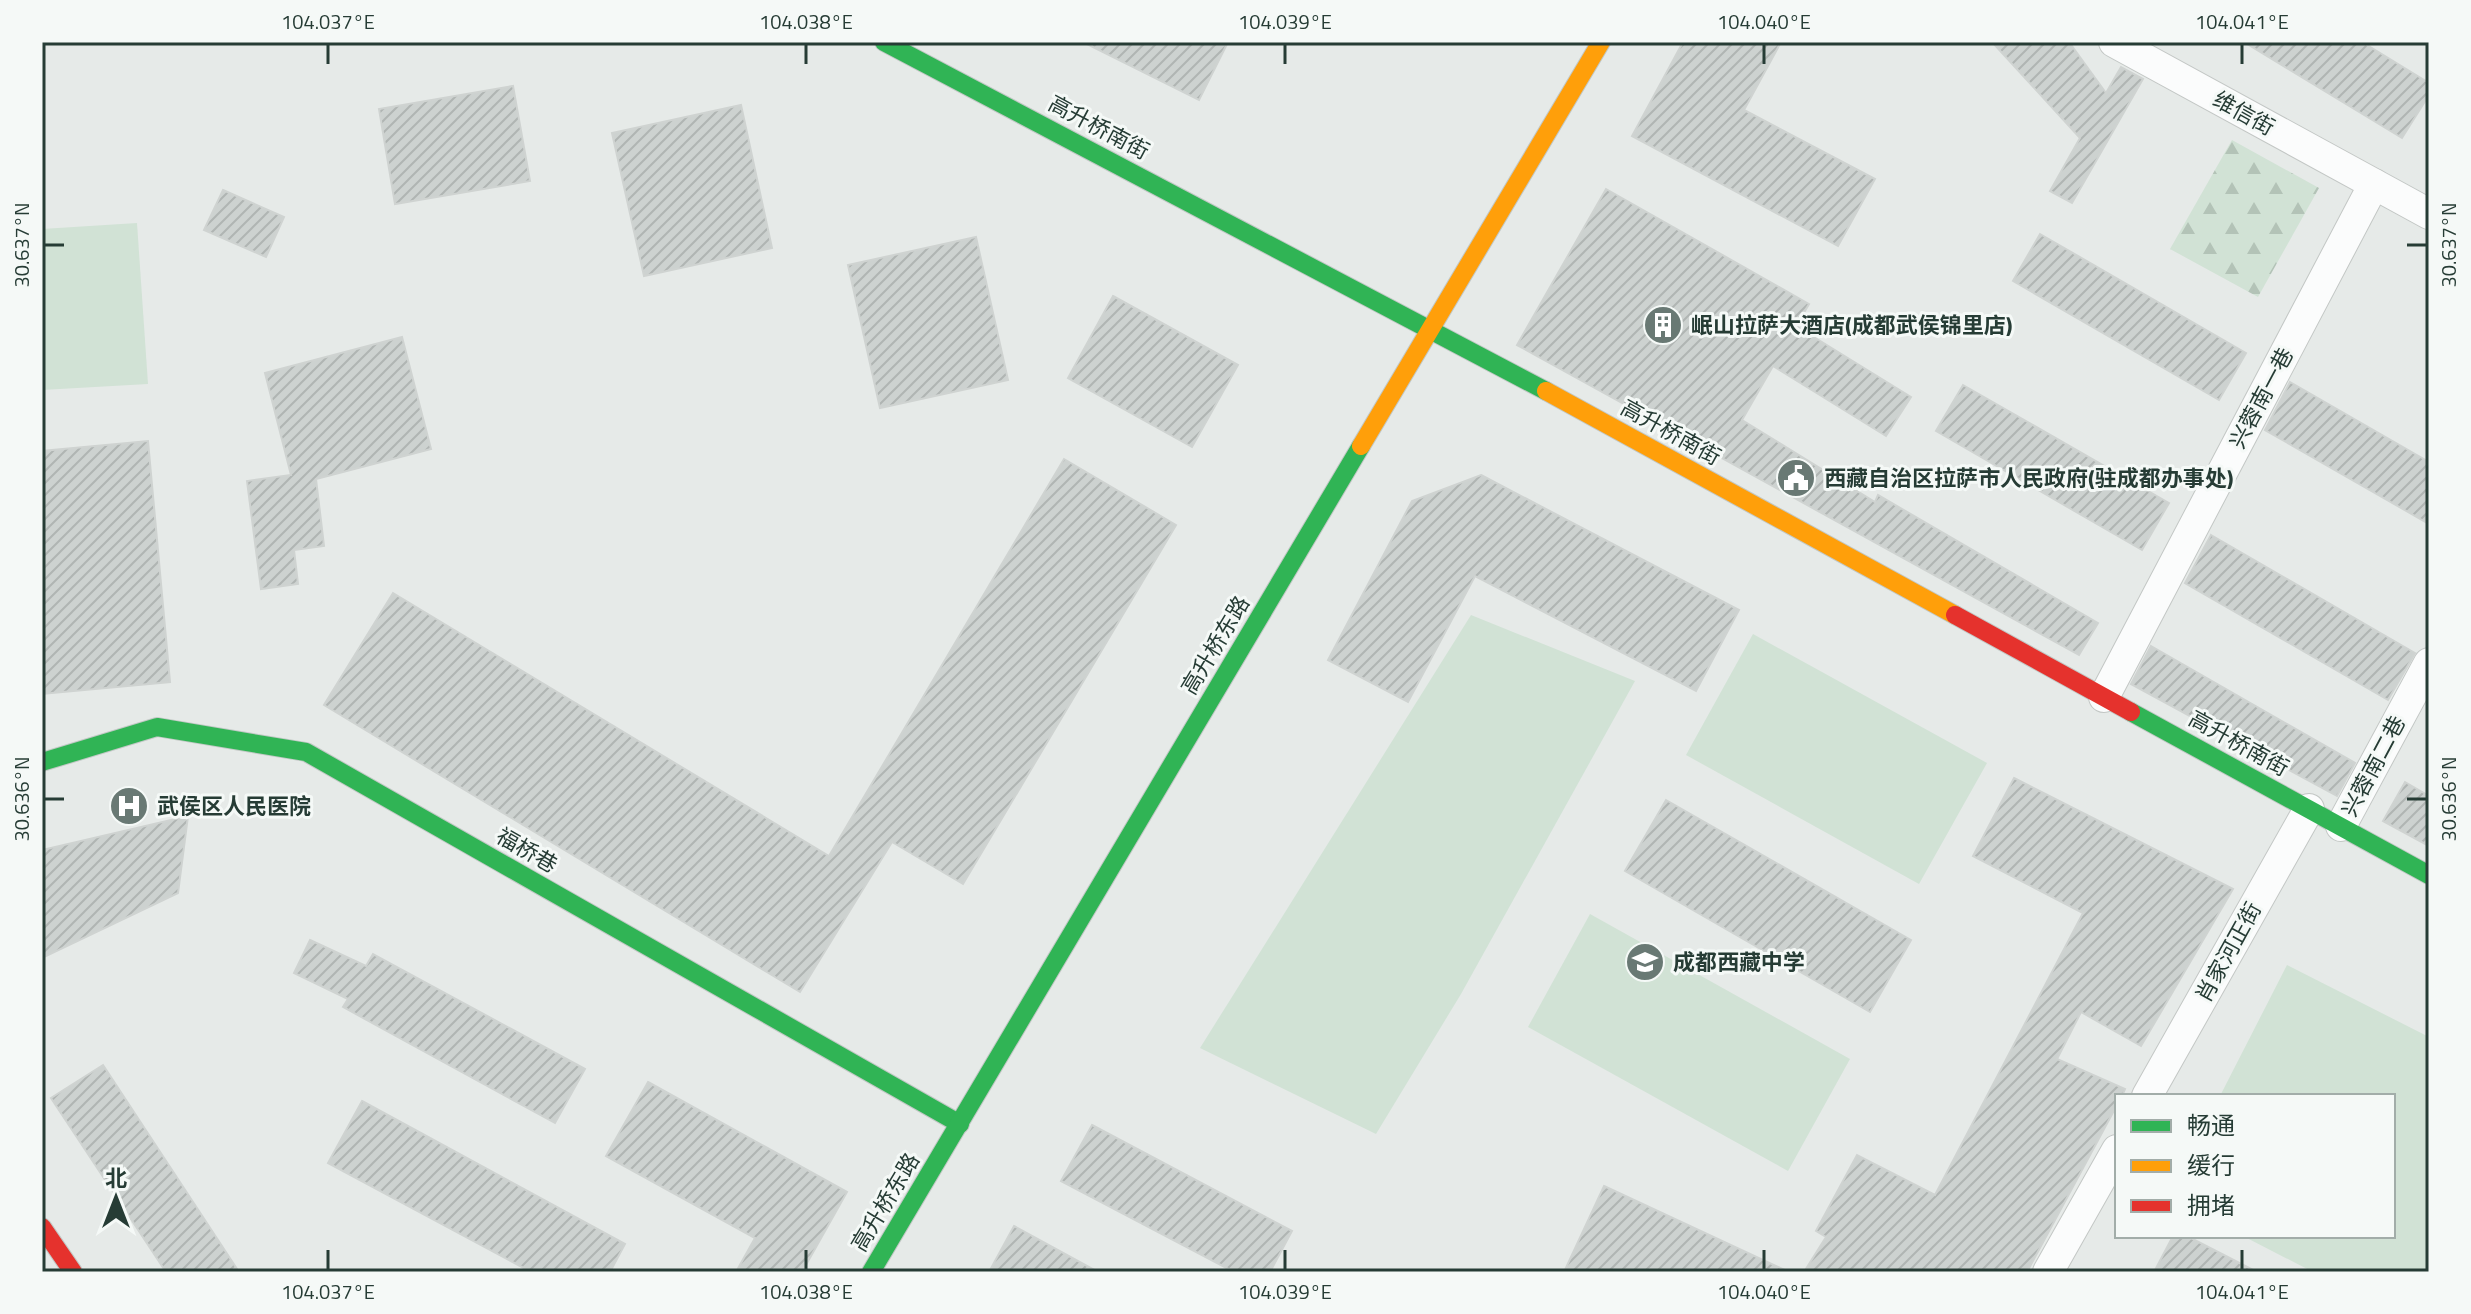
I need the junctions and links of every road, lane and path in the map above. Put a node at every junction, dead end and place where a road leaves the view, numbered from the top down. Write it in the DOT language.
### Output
graph roads {
  1 [pos="884,42"];
  2 [pos="1601,42"];
  3 [pos="2114,42"];
  4 [pos="2374,184"];
  5 [pos="2429,214"];
  6 [pos="1430,328"];
  7 [pos="2429,663"];
  8 [pos="2104,697"];
  9 [pos="42,762"];
  10 [pos="2309,809"];
  11 [pos="2341,826"];
  12 [pos="2429,875"];
  13 [pos="2148,1094"];
  14 [pos="960,1124"];
  15 [pos="2115,1154"];
  16 [pos="42,1227"];
  17 [pos="73,1272"];
  18 [pos="871,1272"];
  19 [pos="2048,1272"];
  1 -- 6 [label="street, 高升桥南街"];
  2 -- 6 [label="street, 高升桥东路"];
  3 -- 4 [label="street, 维信街"];
  4 -- 5 [label="street, 维信街"];
  4 -- 8 [label="street, 兴蓉南一巷"];
  6 -- 8 [label="street, 高升桥南街"];
  6 -- 14 [label="street, 高升桥东路"];
  7 -- 11 [label="street, 兴蓉南二巷"];
  8 -- 10 [label="street, 高升桥南街"];
  9 -- 14 [label="street, 福桥巷"];
  10 -- 11 [label="street, 高升桥南街"];
  10 -- 13 [label="street, 肖家河正街"];
  11 -- 12 [label="street, 高升桥南街"];
  14 -- 18 [label="street, 高升桥东路"];
  15 -- 19 [label="street"];
  16 -- 17 [label="street"];
}
